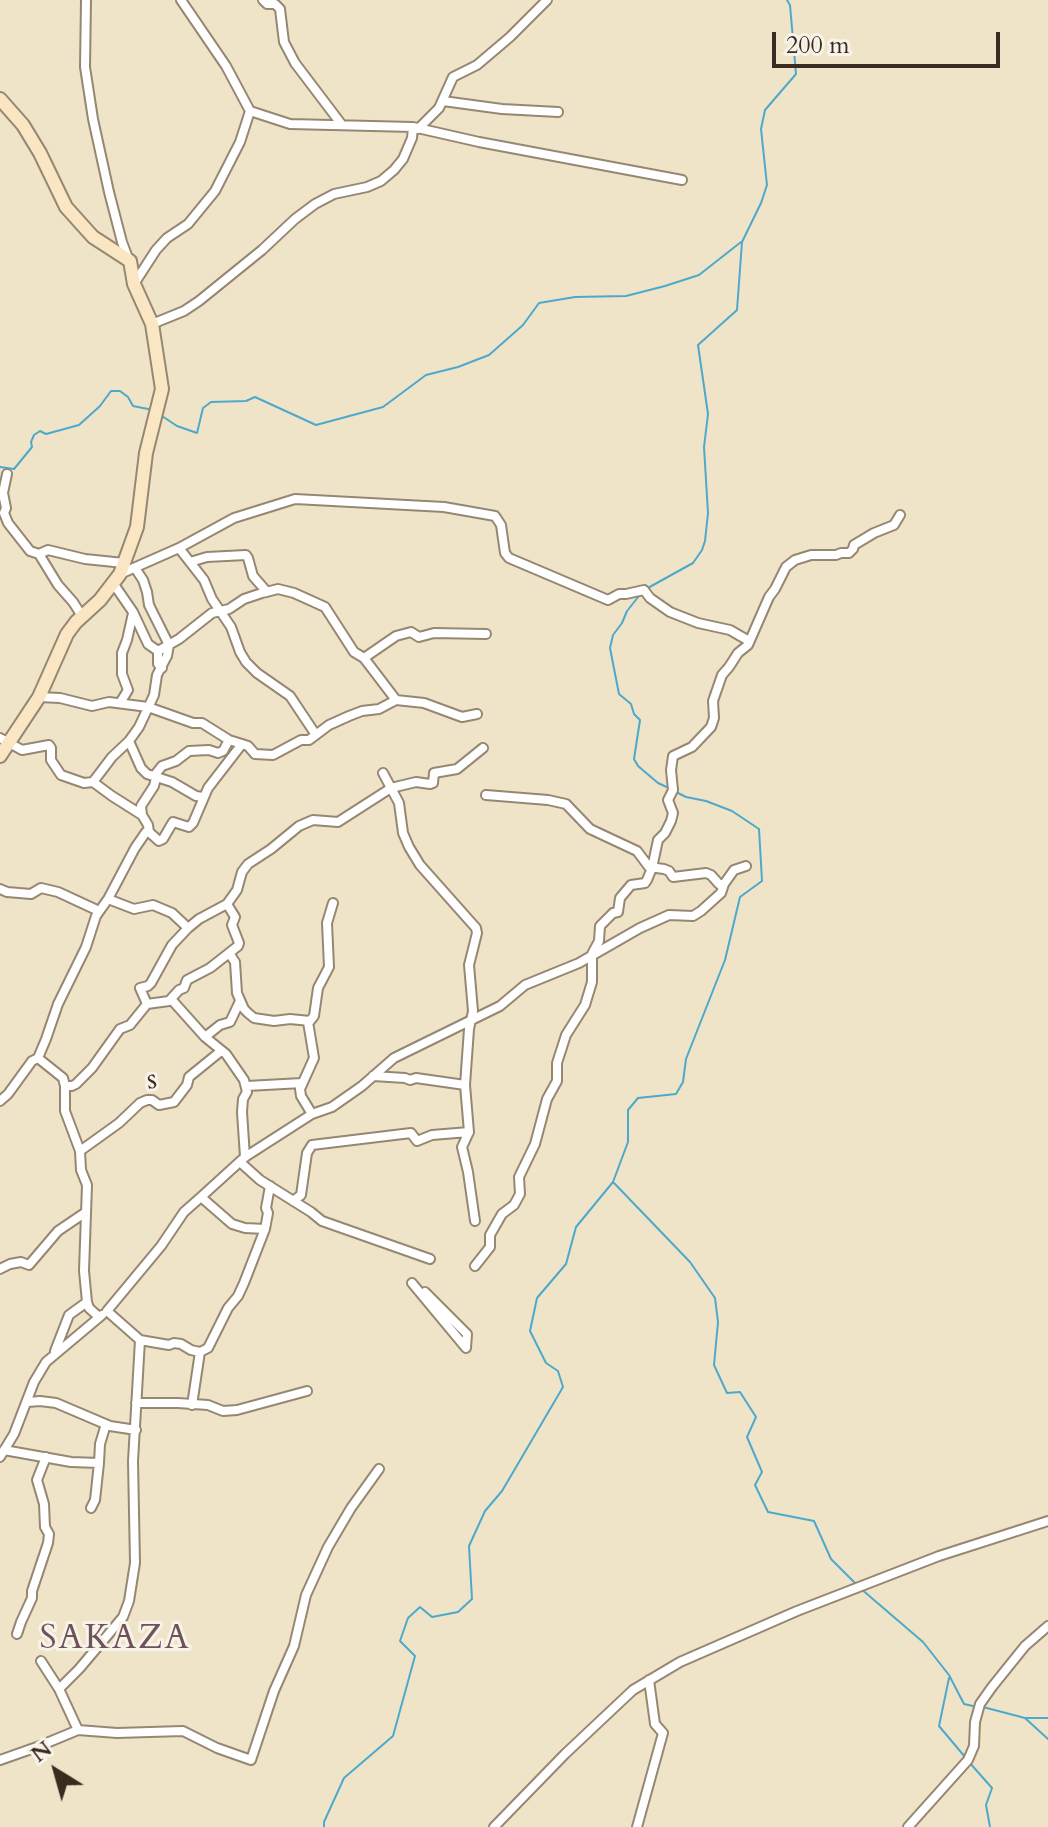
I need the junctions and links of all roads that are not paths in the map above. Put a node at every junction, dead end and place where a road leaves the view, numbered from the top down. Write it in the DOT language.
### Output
graph roads {
  1 [pos="86,0"];
  2 [pos="181,0"];
  3 [pos="263,0"];
  4 [pos="547,0"];
  5 [pos="0,99"];
  6 [pos="443,101"];
  7 [pos="250,111"];
  8 [pos="558,112"];
  9 [pos="342,125"];
  10 [pos="416,128"];
  11 [pos="682,180"];
  12 [pos="130,261"];
  13 [pos="134,284"];
  14 [pos="152,324"];
  15 [pos="7,474"];
  16 [pos="900,515"];
  17 [pos="179,548"];
  18 [pos="39,554"];
  19 [pos="190,562"];
  20 [pos="123,572"];
  21 [pos="267,592"];
  22 [pos="218,610"];
  23 [pos="133,612"];
  24 [pos="82,616"];
  25 [pos="486,634"];
  26 [pos="749,641"];
  27 [pos="169,645"];
  28 [pos="158,651"];
  29 [pos="364,658"];
  30 [pos="162,668"];
  31 [pos="39,697"];
  32 [pos="396,700"];
  33 [pos="120,703"];
  34 [pos="148,707"];
  35 [pos="477,714"];
  36 [pos="316,735"];
  37 [pos="229,740"];
  38 [pos="4,741"];
  39 [pos="129,741"];
  40 [pos="242,744"];
  41 [pos="483,748"];
  42 [pos="0,756"];
  43 [pos="383,773"];
  44 [pos="155,777"];
  45 [pos="93,782"];
  46 [pos="391,788"];
  47 [pos="486,795"];
  48 [pos="203,797"];
  49 [pos="142,815"];
  50 [pos="149,832"];
  51 [pos="746,866"];
  52 [pos="652,868"];
  53 [pos="724,884"];
  54 [pos="0,889"];
  55 [pos="108,899"];
  56 [pos="333,903"];
  57 [pos="227,904"];
  58 [pos="99,911"];
  59 [pos="188,928"];
  60 [pos="229,953"];
  61 [pos="592,954"];
  62 [pos="171,999"];
  63 [pos="240,1001"];
  64 [pos="147,1004"];
  65 [pos="471,1020"];
  66 [pos="308,1022"];
  67 [pos="205,1037"];
  68 [pos="221,1051"];
  69 [pos="38,1058"];
  70 [pos="373,1076"];
  71 [pos="302,1083"];
  72 [pos="465,1085"];
  73 [pos="65,1086"];
  74 [pos="247,1086"];
  75 [pos="0,1101"];
  76 [pos="312,1114"];
  77 [pos="469,1132"];
  78 [pos="80,1151"];
  79 [pos="243,1160"];
  80 [pos="270,1186"];
  81 [pos="201,1197"];
  82 [pos="293,1201"];
  83 [pos="86,1212"];
  84 [pos="475,1221"];
  85 [pos="265,1229"];
  86 [pos="430,1259"];
  87 [pos="475,1266"];
  88 [pos="0,1269"];
  89 [pos="412,1283"];
  90 [pos="425,1292"];
  91 [pos="87,1302"];
  92 [pos="103,1314"];
  93 [pos="140,1340"];
  94 [pos="55,1352"];
  95 [pos="200,1352"];
  96 [pos="307,1391"];
  97 [pos="28,1402"];
  98 [pos="136,1403"];
  99 [pos="192,1405"];
  100 [pos="106,1424"];
  101 [pos="136,1430"];
  102 [pos="2,1454"];
  103 [pos="46,1457"];
  104 [pos="99,1463"];
  105 [pos="379,1469"];
  106 [pos="91,1508"];
  107 [pos="1048,1521"];
  108 [pos="1048,1626"];
  109 [pos="17,1634"];
  110 [pos="41,1661"];
  111 [pos="649,1680"];
  112 [pos="59,1689"];
  113 [pos="78,1730"];
  114 [pos="0,1760"];
  115 [pos="494,1827"];
  116 [pos="637,1827"];
  117 [pos="908,1827"];
  1 -- 12 [label="street"];
  2 -- 7 [label="street"];
  3 -- 9 [label="street"];
  4 -- 6 [label="street"];
  5 -- 12 [label="street"];
  6 -- 8 [label="street"];
  6 -- 10 [label="street"];
  7 -- 9 [label="street"];
  7 -- 13 [label="street"];
  9 -- 10 [label="street"];
  10 -- 11 [label="street"];
  10 -- 14 [label="street"];
  12 -- 13 [label="street"];
  13 -- 14 [label="street"];
  14 -- 20 [label="street"];
  15 -- 18 [label="street"];
  16 -- 26 [label="street"];
  17 -- 19 [label="street"];
  17 -- 20 [label="street"];
  17 -- 26 [label="street"];
  18 -- 20 [label="street"];
  18 -- 24 [label="street"];
  19 -- 21 [label="street"];
  19 -- 22 [label="street"];
  20 -- 23 [label="street"];
  20 -- 24 [label="street"];
  20 -- 27 [label="street"];
  21 -- 22 [label="street"];
  21 -- 29 [label="street"];
  22 -- 27 [label="street"];
  22 -- 36 [label="street"];
  23 -- 28 [label="street"];
  23 -- 33 [label="street"];
  24 -- 31 [label="street"];
  25 -- 29 [label="street"];
  26 -- 52 [label="street"];
  27 -- 28 [label="street"];
  27 -- 30 [label="street"];
  28 -- 30 [label="street"];
  29 -- 32 [label="street"];
  30 -- 34 [label="street"];
  31 -- 33 [label="street"];
  31 -- 38 [label="street"];
  32 -- 35 [label="street"];
  32 -- 36 [label="street"];
  33 -- 34 [label="street"];
  34 -- 37 [label="street"];
  34 -- 39 [label="street"];
  36 -- 40 [label="street"];
  37 -- 40 [label="street"];
  37 -- 44 [label="street"];
  38 -- 42 [label="street"];
  38 -- 45 [label="street"];
  39 -- 44 [label="street"];
  39 -- 45 [label="street"];
  40 -- 48 [label="street"];
  41 -- 46 [label="street"];
  43 -- 46 [label="street"];
  44 -- 48 [label="street"];
  44 -- 49 [label="street"];
  45 -- 49 [label="street"];
  46 -- 57 [label="street"];
  46 -- 65 [label="street"];
  47 -- 52 [label="street"];
  48 -- 50 [label="street"];
  49 -- 50 [label="street"];
  50 -- 55 [label="street"];
  51 -- 53 [label="street"];
  52 -- 53 [label="street"];
  52 -- 61 [label="street"];
  53 -- 61 [label="street"];
  54 -- 58 [label="street"];
  55 -- 58 [label="street"];
  55 -- 59 [label="street"];
  56 -- 66 [label="street"];
  57 -- 59 [label="street"];
  57 -- 60 [label="street"];
  58 -- 69 [label="street"];
  59 -- 64 [label="street"];
  60 -- 62 [label="street"];
  60 -- 63 [label="street"];
  61 -- 65 [label="street"];
  61 -- 87 [label="street"];
  62 -- 64 [label="street"];
  62 -- 67 [label="street"];
  63 -- 66 [label="street"];
  63 -- 67 [label="street"];
  64 -- 73 [label="street"];
  65 -- 70 [label="street"];
  65 -- 72 [label="street"];
  66 -- 71 [label="street"];
  67 -- 68 [label="street"];
  68 -- 74 [label="street"];
  68 -- 78 [label="street, s"];
  69 -- 73 [label="street"];
  69 -- 75 [label="street"];
  70 -- 72 [label="street"];
  70 -- 76 [label="street"];
  71 -- 74 [label="street"];
  71 -- 76 [label="street"];
  72 -- 77 [label="street"];
  73 -- 78 [label="street"];
  74 -- 79 [label="street"];
  76 -- 79 [label="street"];
  77 -- 82 [label="street"];
  77 -- 84 [label="street"];
  78 -- 83 [label="street"];
  79 -- 80 [label="street"];
  79 -- 81 [label="street"];
  80 -- 82 [label="street"];
  80 -- 85 [label="street"];
  81 -- 85 [label="street"];
  81 -- 92 [label="street"];
  82 -- 86 [label="street"];
  83 -- 88 [label="street"];
  83 -- 91 [label="street"];
  85 -- 95 [label="street"];
  89 -- 90 [label="street"];
  91 -- 92 [label="street"];
  91 -- 94 [label="street"];
  92 -- 93 [label="street"];
  92 -- 94 [label="street"];
  93 -- 95 [label="street"];
  93 -- 98 [label="street"];
  94 -- 97 [label="street"];
  95 -- 99 [label="street"];
  96 -- 99 [label="street"];
  97 -- 100 [label="street"];
  97 -- 102 [label="street"];
  98 -- 99 [label="street"];
  98 -- 101 [label="street"];
  100 -- 101 [label="street"];
  100 -- 104 [label="street"];
  101 -- 112 [label="street"];
  102 -- 103 [label="street"];
  103 -- 104 [label="street"];
  103 -- 109 [label="street"];
  104 -- 106 [label="street"];
  105 -- 113 [label="street"];
  107 -- 111 [label="street"];
  108 -- 117 [label="street"];
  110 -- 112 [label="street"];
  111 -- 115 [label="street"];
  111 -- 116 [label="street"];
  112 -- 113 [label="street"];
  113 -- 114 [label="street"];
}
